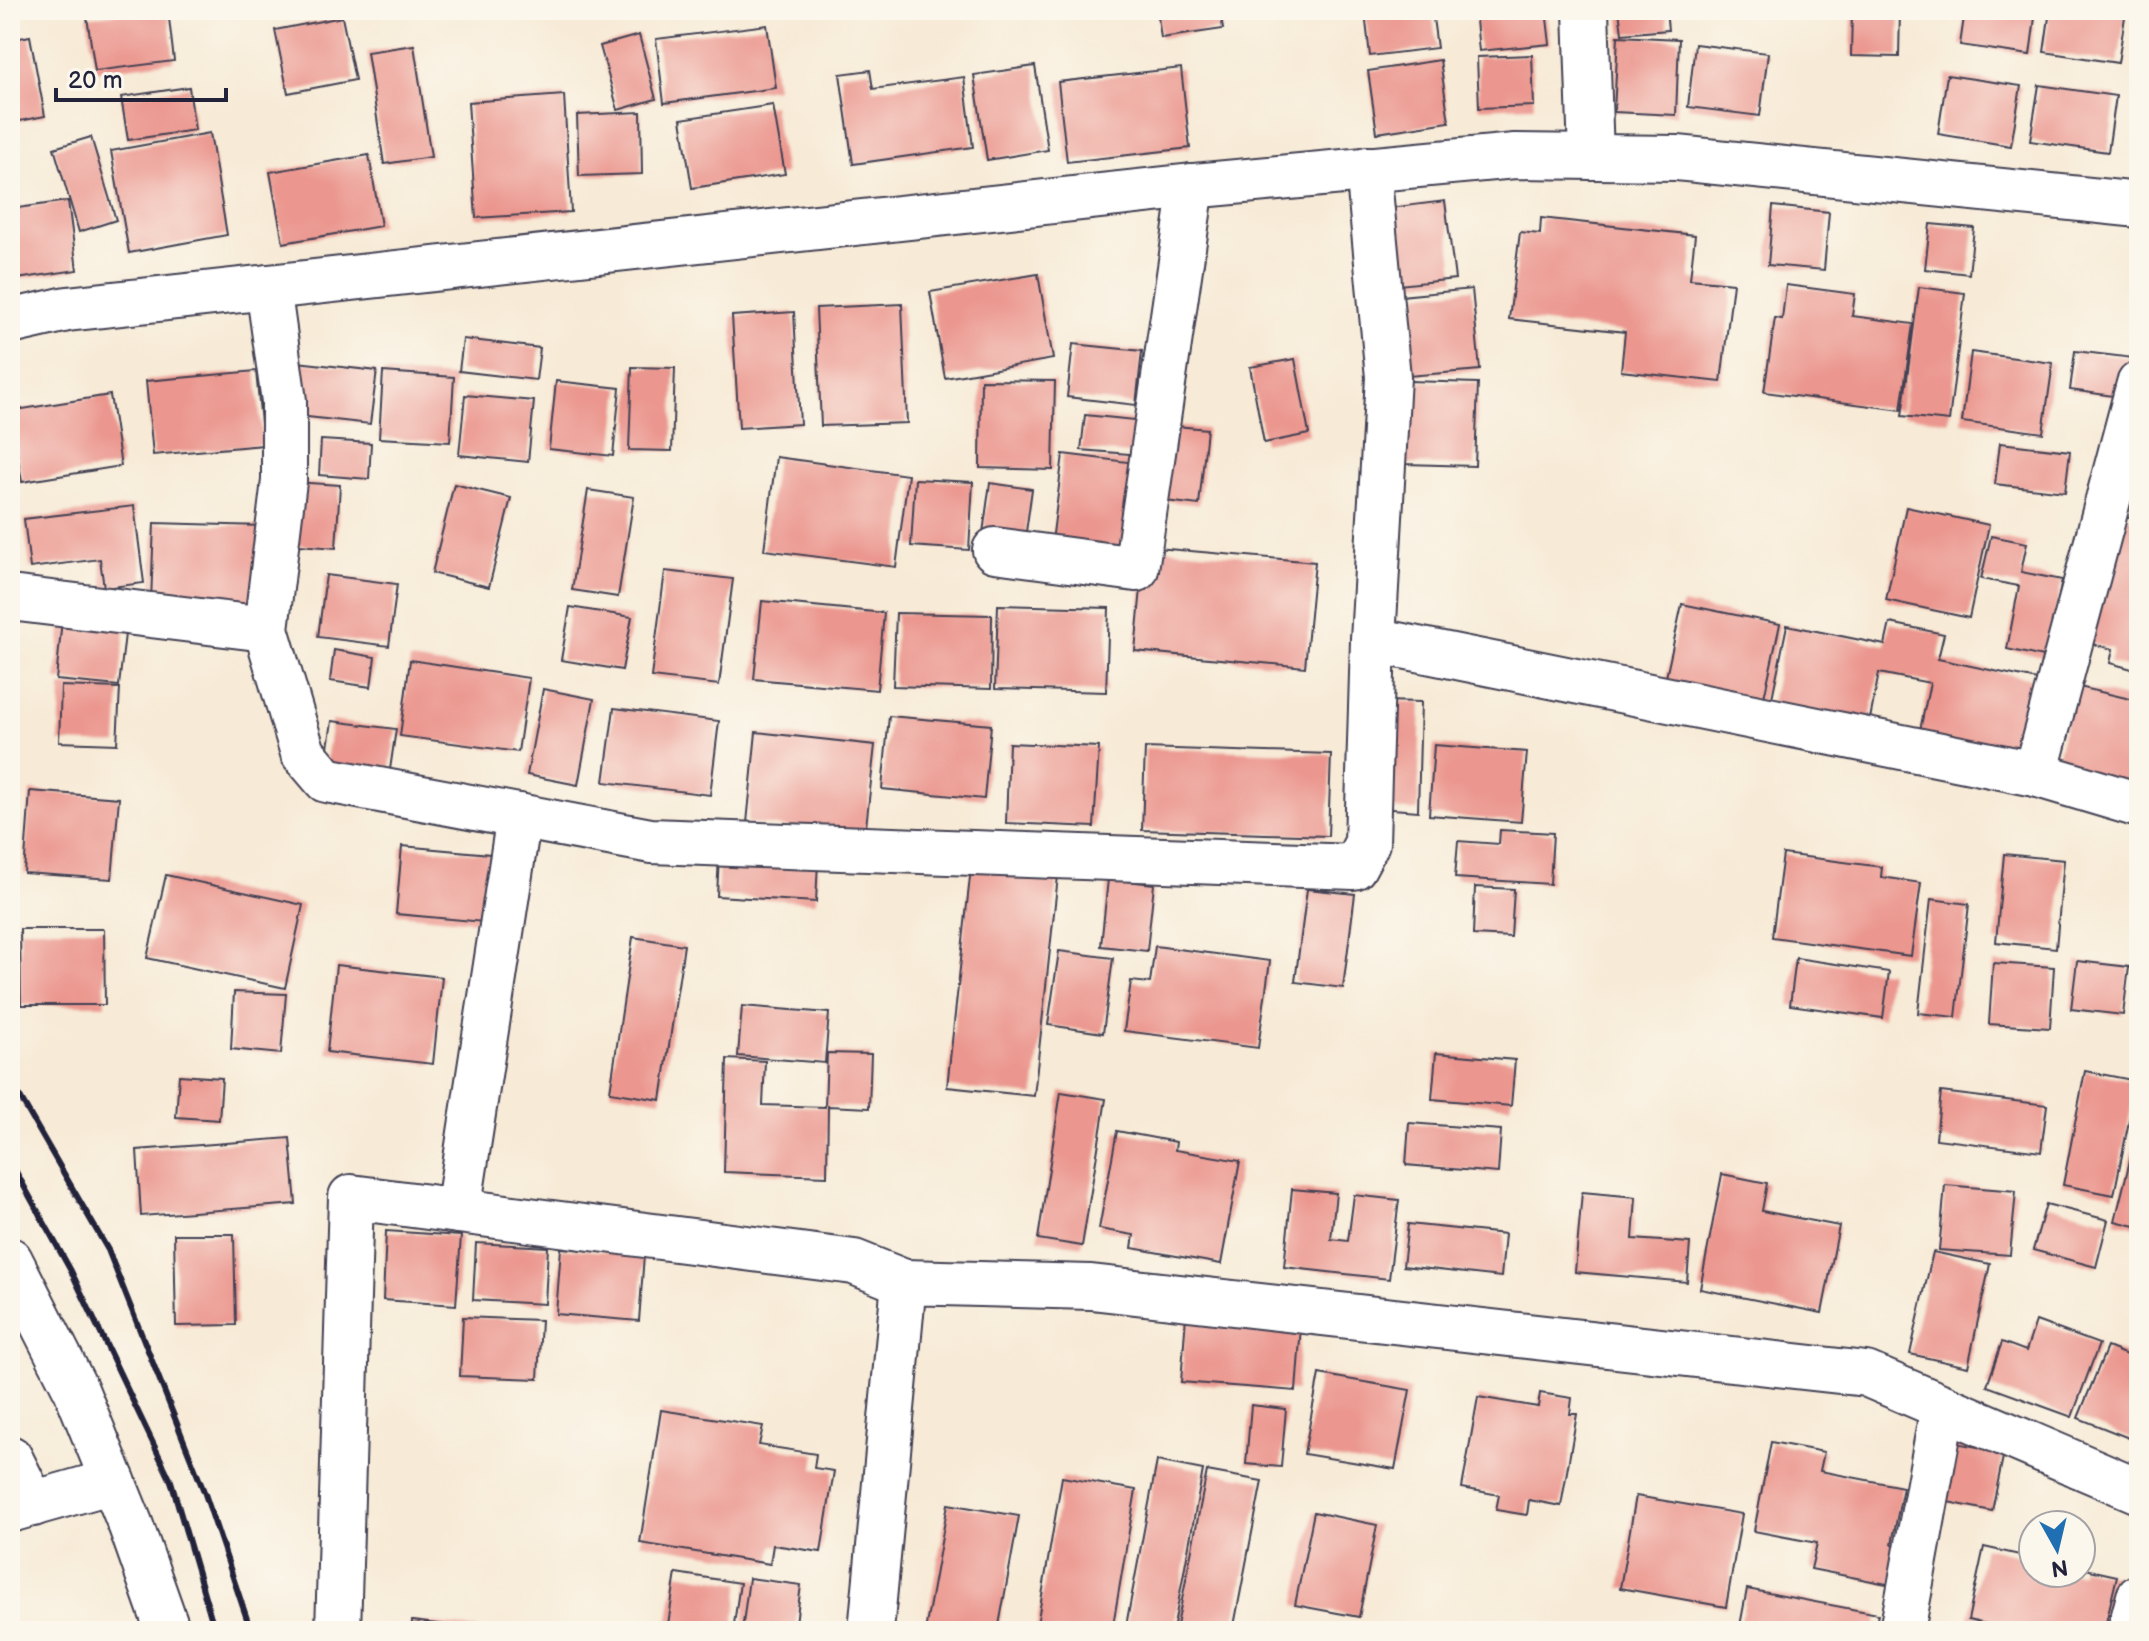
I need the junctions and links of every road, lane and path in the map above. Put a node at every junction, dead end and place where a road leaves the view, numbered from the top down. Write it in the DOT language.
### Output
graph roads {
  1 [pos="1586,10"];
  2 [pos="1591,157"];
  3 [pos="1368,169"];
  4 [pos="1192,186"];
  5 [pos="2139,205"];
  6 [pos="268,287"];
  7 [pos="10,322"];
  8 [pos="2139,384"];
  9 [pos="995,550"];
  10 [pos="10,598"];
  11 [pos="266,629"];
  12 [pos="1373,640"];
  13 [pos="2035,774"];
  14 [pos="2139,805"];
  15 [pos="519,816"];
  16 [pos="458,1211"];
  17 [pos="10,1260"];
  18 [pos="904,1282"];
  19 [pos="1943,1407"];
  20 [pos="10,1458"];
  21 [pos="113,1481"];
  22 [pos="2139,1491"];
  23 [pos="21,1507"];
  24 [pos="2139,1597"];
  25 [pos="168,1631"];
  26 [pos="338,1631"];
  27 [pos="871,1631"];
  28 [pos="1902,1631"];
  29 [pos="2130,1631"];
  1 -- 2 [label="street"];
  2 -- 3 [label="street"];
  2 -- 5 [label="street"];
  3 -- 4 [label="street"];
  3 -- 12 [label="street"];
  4 -- 6 [label="street"];
  4 -- 9 [label="street"];
  6 -- 7 [label="street"];
  6 -- 11 [label="street"];
  8 -- 13 [label="street"];
  10 -- 11 [label="street"];
  11 -- 15 [label="street"];
  12 -- 13 [label="street"];
  12 -- 15 [label="street"];
  13 -- 14 [label="street"];
  15 -- 16 [label="street"];
  16 -- 18 [label="street"];
  16 -- 26 [label="street"];
  17 -- 21 [label="street"];
  18 -- 19 [label="street"];
  18 -- 27 [label="street"];
  19 -- 22 [label="street"];
  19 -- 28 [label="street"];
  20 -- 23 [label="street"];
  21 -- 23 [label="street"];
  21 -- 25 [label="street"];
  24 -- 29 [label="street"];
}
